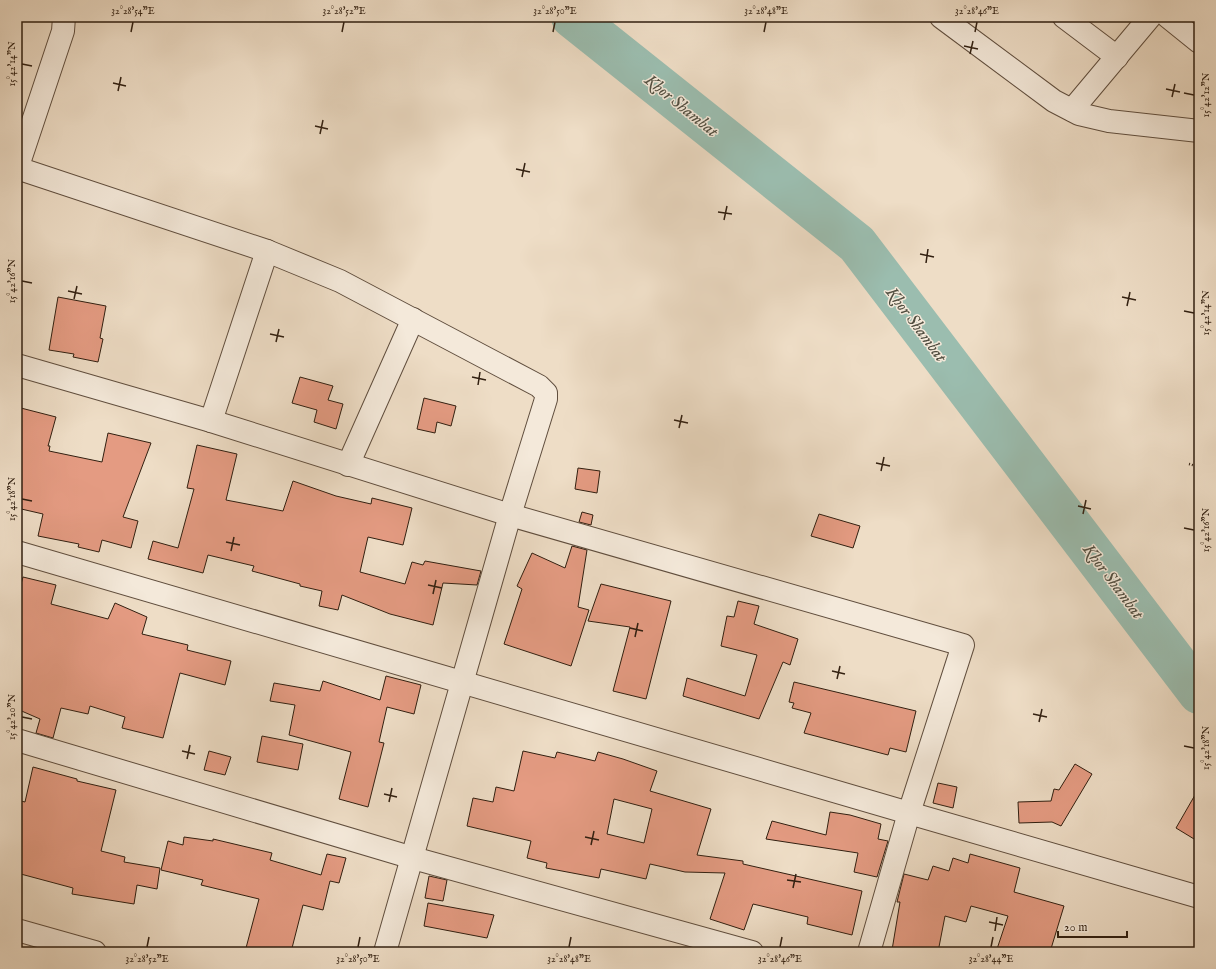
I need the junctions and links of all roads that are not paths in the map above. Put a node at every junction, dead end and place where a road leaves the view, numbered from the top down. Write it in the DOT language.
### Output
graph roads {
  1 [pos="64,17"];
  2 [pos="941,17"];
  3 [pos="1064,17"];
  4 [pos="1150,17"];
  5 [pos="1168,17"];
  6 [pos="1199,42"];
  7 [pos="1117,57"];
  8 [pos="1072,110"];
  9 [pos="1199,130"];
  10 [pos="17,168"];
  11 [pos="267,251"];
  12 [pos="412,319"];
  13 [pos="17,365"];
  14 [pos="212,421"];
  15 [pos="348,464"];
  16 [pos="510,515"];
  17 [pos="17,552"];
  18 [pos="462,683"];
  19 [pos="17,740"];
  20 [pos="909,814"];
  21 [pos="413,858"];
  22 [pos="1199,897"];
  23 [pos="17,930"];
  24 [pos="95,952"];
  25 [pos="385,952"];
  26 [pos="752,952"];
  27 [pos="869,952"];
  1 -- 10 [label="street"];
  2 -- 8 [label="street"];
  3 -- 7 [label="street"];
  4 -- 7 [label="street"];
  5 -- 6 [label="street"];
  7 -- 8 [label="street"];
  8 -- 9 [label="street"];
  10 -- 11 [label="street"];
  11 -- 12 [label="street"];
  11 -- 14 [label="street"];
  12 -- 15 [label="street"];
  12 -- 16 [label="street"];
  13 -- 14 [label="street"];
  14 -- 15 [label="street"];
  15 -- 16 [label="street"];
  16 -- 18 [label="street"];
  16 -- 20 [label="street"];
  17 -- 18 [label="street"];
  18 -- 20 [label="street"];
  18 -- 21 [label="street"];
  19 -- 21 [label="street"];
  20 -- 22 [label="street"];
  20 -- 27 [label="street"];
  21 -- 25 [label="street"];
  21 -- 26 [label="street"];
  23 -- 24 [label="street"];
}
